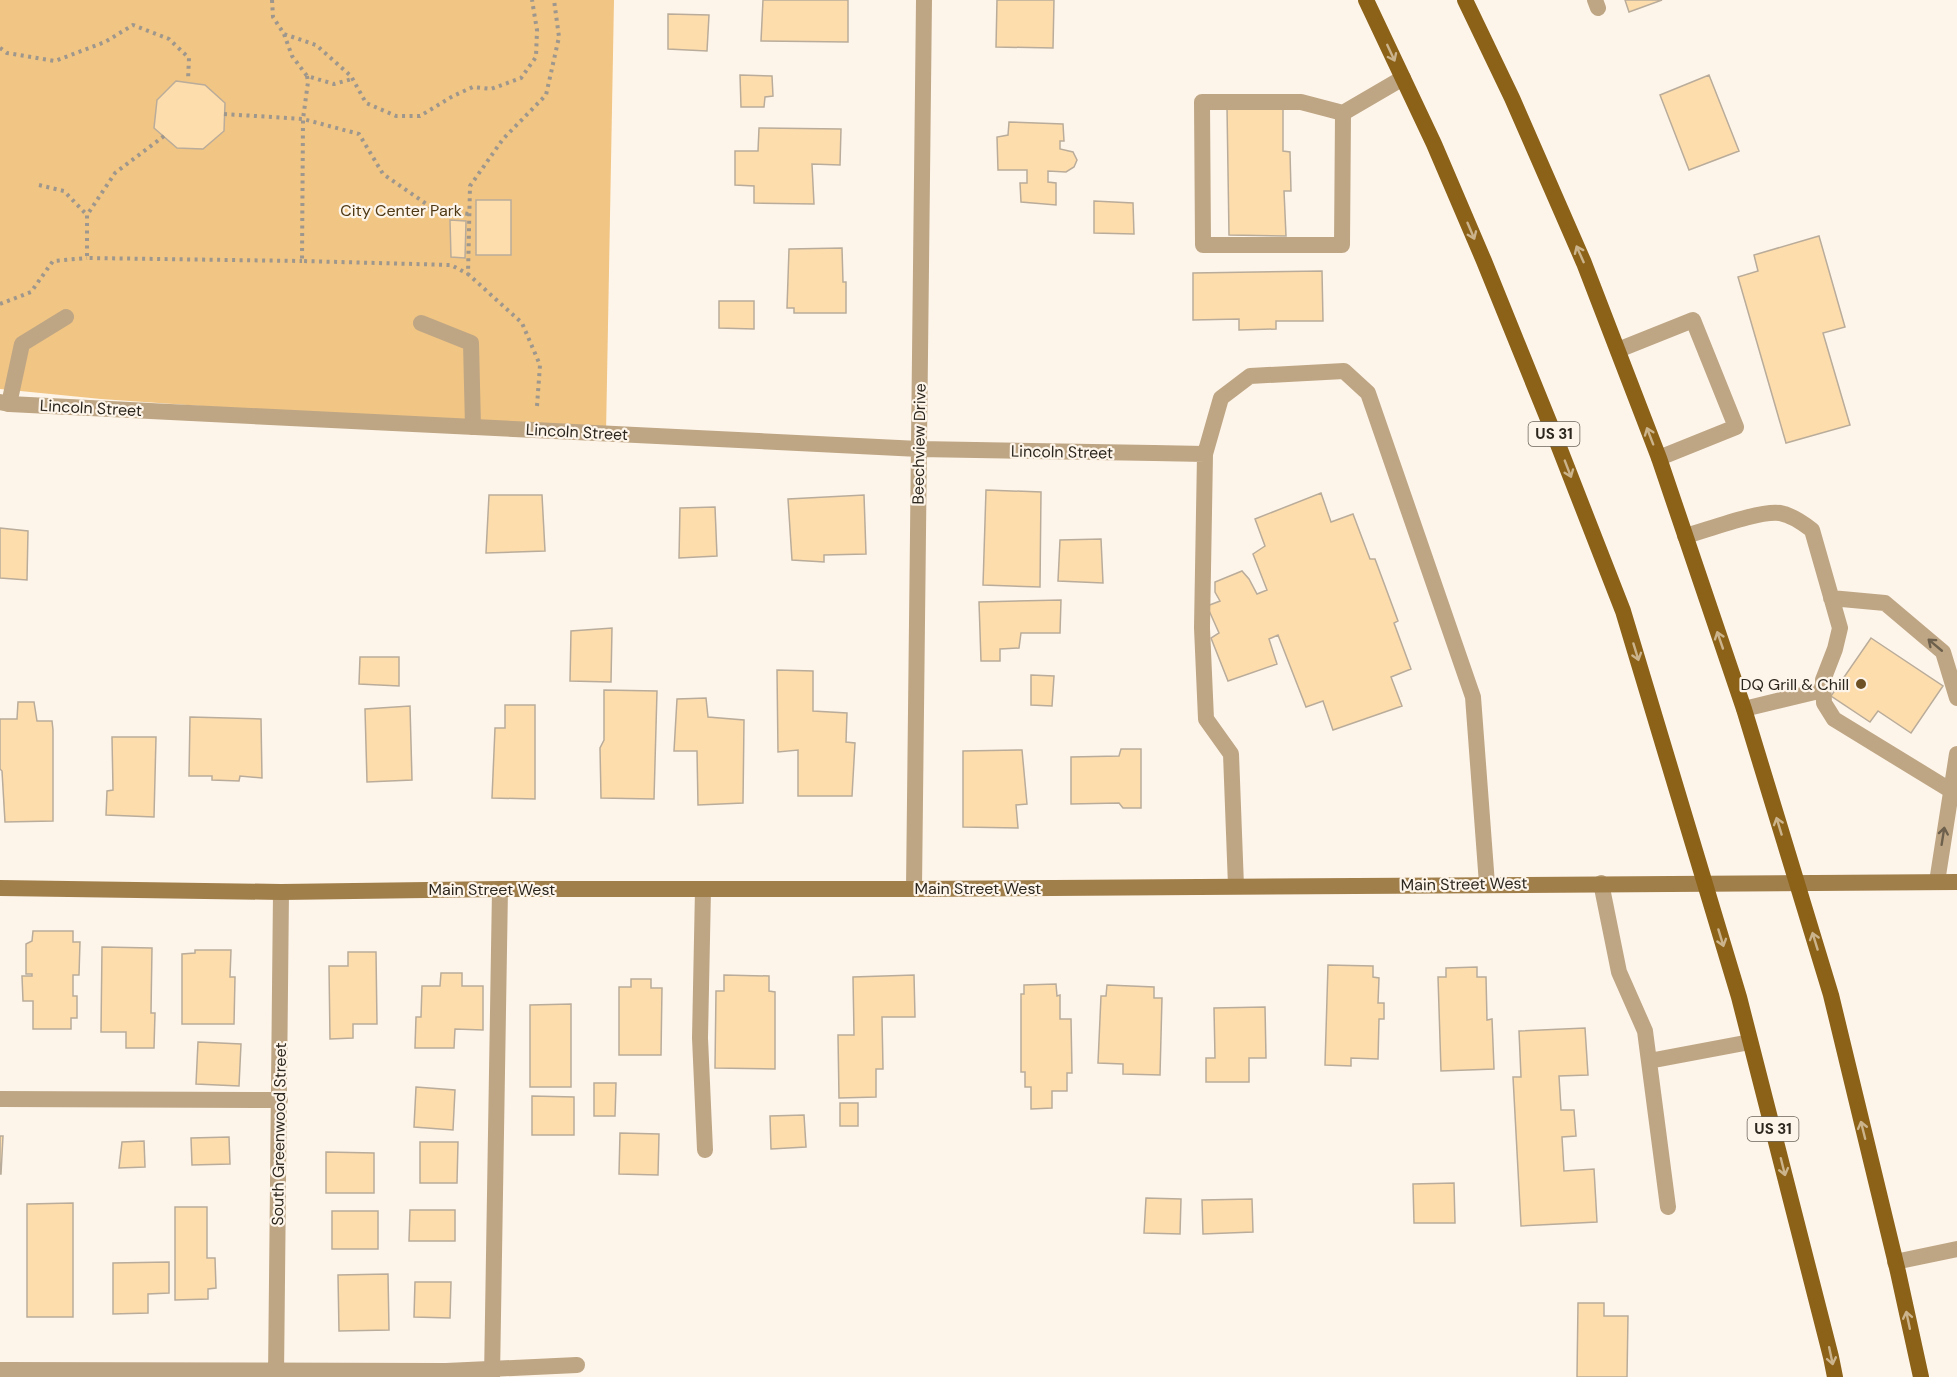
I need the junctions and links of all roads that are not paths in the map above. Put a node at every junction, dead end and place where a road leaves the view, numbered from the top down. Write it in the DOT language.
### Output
graph roads {
  1 [pos="924,0"];
  2 [pos="1366,0"];
  3 [pos="1465,0"];
  4 [pos="1403,78"];
  5 [pos="1343,113"];
  6 [pos="66,316"];
  7 [pos="421,323"];
  8 [pos="1617,350"];
  9 [pos="5,403"];
  10 [pos="473,427"];
  11 [pos="919,449"];
  12 [pos="1205,454"];
  13 [pos="1659,458"];
  14 [pos="1685,536"];
  15 [pos="1831,598"];
  16 [pos="1823,690"];
  17 [pos="1957,698"];
  18 [pos="1744,709"];
  19 [pos="1957,754"];
  20 [pos="1950,790"];
  21 [pos="1704,882"];
  22 [pos="1797,882"];
  23 [pos="1936,882"];
  24 [pos="1957,882"];
  25 [pos="1600,883"];
  26 [pos="1487,884"];
  27 [pos="1236,886"];
  28 [pos="0,888"];
  29 [pos="500,889"];
  30 [pos="703,889"];
  31 [pos="914,889"];
  32 [pos="281,892"];
  33 [pos="1750,1042"];
  34 [pos="1649,1060"];
  35 [pos="0,1099"];
  36 [pos="279,1100"];
  37 [pos="705,1150"];
  38 [pos="1668,1207"];
  39 [pos="1957,1249"];
  40 [pos="1895,1262"];
  41 [pos="578,1365"];
  42 [pos="0,1370"];
  43 [pos="492,1373"];
  44 [pos="277,1374"];
  45 [pos="1835,1377"];
  46 [pos="1921,1377"];
  1 -- 11 [label="street, Beechview Drive"];
  2 -- 4 [label="main road, US 31, one-way"];
  8 -- 3 [label="main road, one-way"];
  4 -- 5 [label="street"];
  4 -- 21 [label="main road, US 31, one-way"];
  5 -- 5 [label="street"];
  6 -- 9 [label="street"];
  7 -- 10 [label="street"];
  13 -- 8 [label="main road, one-way"];
  8 -- 13 [label="street"];
  9 -- 10 [label="street, Lincoln Street"];
  10 -- 11 [label="street, Lincoln Street"];
  11 -- 12 [label="street, Lincoln Street"];
  11 -- 31 [label="street, Beechview Drive"];
  12 -- 26 [label="street"];
  12 -- 27 [label="street"];
  13 -- 14 [label="main road"];
  14 -- 15 [label="street"];
  18 -- 14 [label="main road, one-way"];
  15 -- 16 [label="street"];
  17 -- 15 [label="street, one-way"];
  16 -- 18 [label="street"];
  16 -- 20 [label="street"];
  22 -- 18 [label="main road, one-way"];
  19 -- 20 [label="street"];
  23 -- 20 [label="street, one-way"];
  21 -- 22 [label="main road, Main Street West"];
  21 -- 25 [label="main road, Main Street West"];
  21 -- 33 [label="main road, US 31, one-way"];
  22 -- 23 [label="main road, Main Street West"];
  40 -- 22 [label="main road, one-way"];
  23 -- 24 [label="main road, Main Street West"];
  25 -- 26 [label="main road, Main Street West"];
  25 -- 34 [label="street"];
  26 -- 27 [label="main road, Main Street West"];
  27 -- 31 [label="main road, Main Street West"];
  28 -- 32 [label="main road, Main Street West"];
  29 -- 30 [label="main road, Main Street West"];
  29 -- 32 [label="main road, Main Street West"];
  29 -- 43 [label="street"];
  30 -- 31 [label="main road, Main Street West"];
  30 -- 37 [label="street"];
  32 -- 36 [label="street, South Greenwood Street"];
  33 -- 34 [label="street"];
  33 -- 45 [label="main road, US 31, one-way"];
  34 -- 38 [label="street"];
  35 -- 36 [label="street"];
  36 -- 44 [label="street, South Greenwood Street"];
  39 -- 40 [label="street"];
  46 -- 40 [label="main road, one-way"];
  41 -- 43 [label="street"];
  42 -- 44 [label="street"];
  43 -- 44 [label="street"];
}
